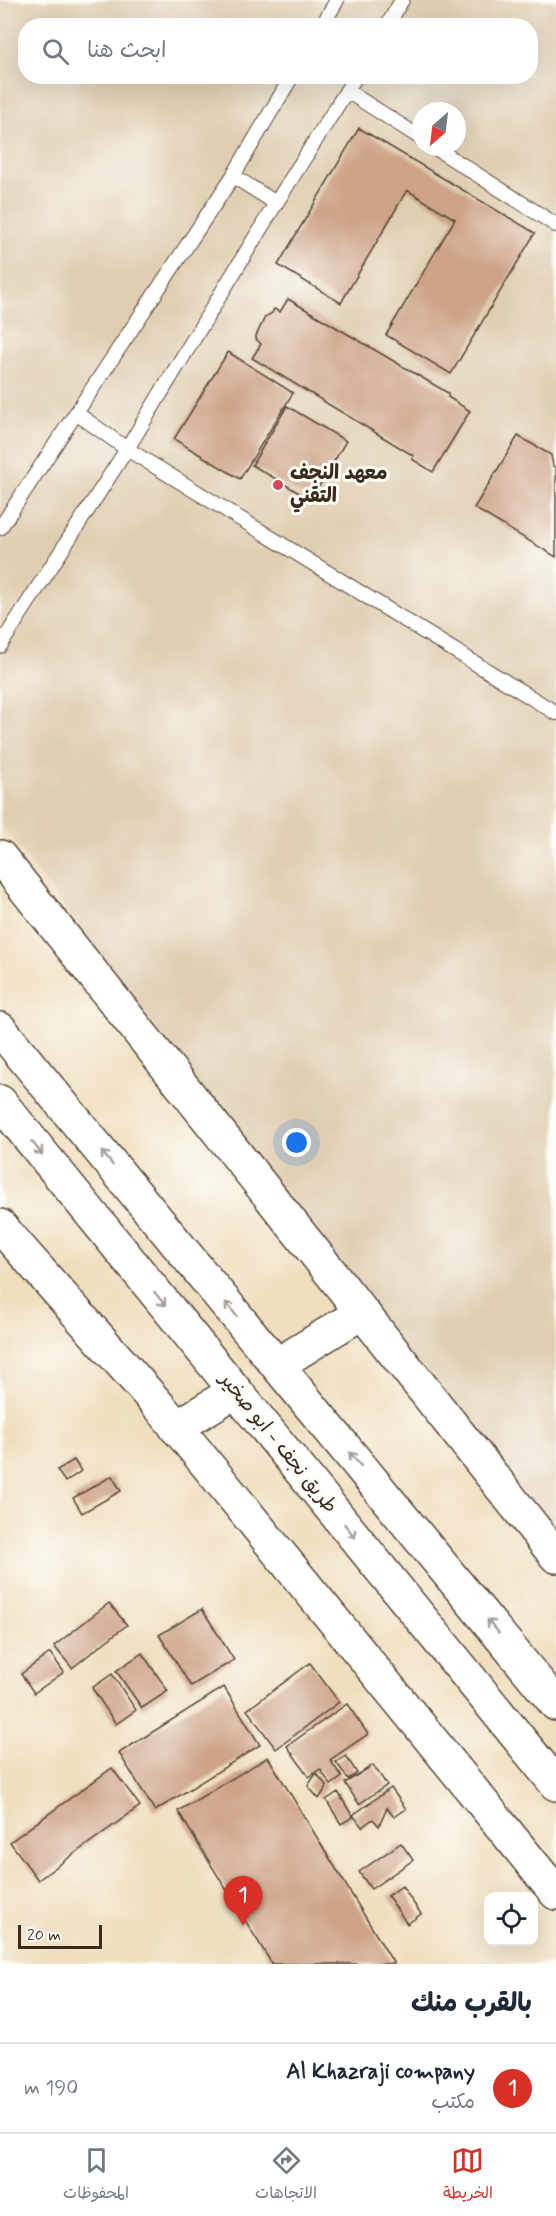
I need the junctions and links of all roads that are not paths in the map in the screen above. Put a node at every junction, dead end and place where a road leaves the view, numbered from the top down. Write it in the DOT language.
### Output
graph roads {
  1 [pos="337,0"];
  2 [pos="402,0"];
  3 [pos="327,18"];
  4 [pos="392,18"];
  5 [pos="287,84"];
  6 [pos="351,84"];
  7 [pos="347,91"];
  8 [pos="412,132"];
  9 [pos="448,156"];
  10 [pos="233,176"];
  11 [pos="276,203"];
  12 [pos="556,225"];
  13 [pos="76,413"];
  14 [pos="127,449"];
  15 [pos="0,528"];
  16 [pos="0,646"];
  17 [pos="556,713"];
  18 [pos="0,857"];
  19 [pos="0,1029"];
  20 [pos="0,1102"];
  21 [pos="0,1226"];
  22 [pos="361,1312"];
  23 [pos="277,1365"];
  24 [pos="235,1391"];
  25 [pos="176,1428"];
  26 [pos="556,1556"];
  27 [pos="516,1655"];
  28 [pos="473,1683"];
  29 [pos="556,1704"];
  30 [pos="556,1715"];
  31 [pos="527,1749"];
  32 [pos="556,1784"];
  33 [pos="556,1893"];
  1 -- 3 [label="lane"];
  2 -- 4 [label="lane"];
  5 -- 10 [label="lane"];
  6 -- 7 [label="lane"];
  7 -- 8 [label="lane"];
  7 -- 11 [label="lane"];
  9 -- 12 [label="lane"];
  10 -- 11 [label="lane"];
  10 -- 13 [label="lane"];
  11 -- 14 [label="lane"];
  13 -- 14 [label="lane"];
  13 -- 15 [label="lane"];
  14 -- 16 [label="lane"];
  14 -- 17 [label="lane"];
  18 -- 22 [label="main road"];
  23 -- 19 [label="main road, one-way"];
  20 -- 24 [label="main road, طريق نجف - ابو صخير, one-way"];
  21 -- 25 [label="main road"];
  22 -- 23 [label="main road"];
  22 -- 26 [label="main road"];
  27 -- 23 [label="main road, one-way"];
  24 -- 25 [label="main road"];
  24 -- 28 [label="main road, طريق نجف - ابو صخير, one-way"];
  25 -- 33 [label="main road"];
  27 -- 28 [label="main road"];
  27 -- 29 [label="main road"];
  28 -- 31 [label="main road, طريق نجف - ابو صخير"];
  30 -- 31 [label="main road"];
  31 -- 32 [label="main road, طريق نجف - ابو صخير"];
}
